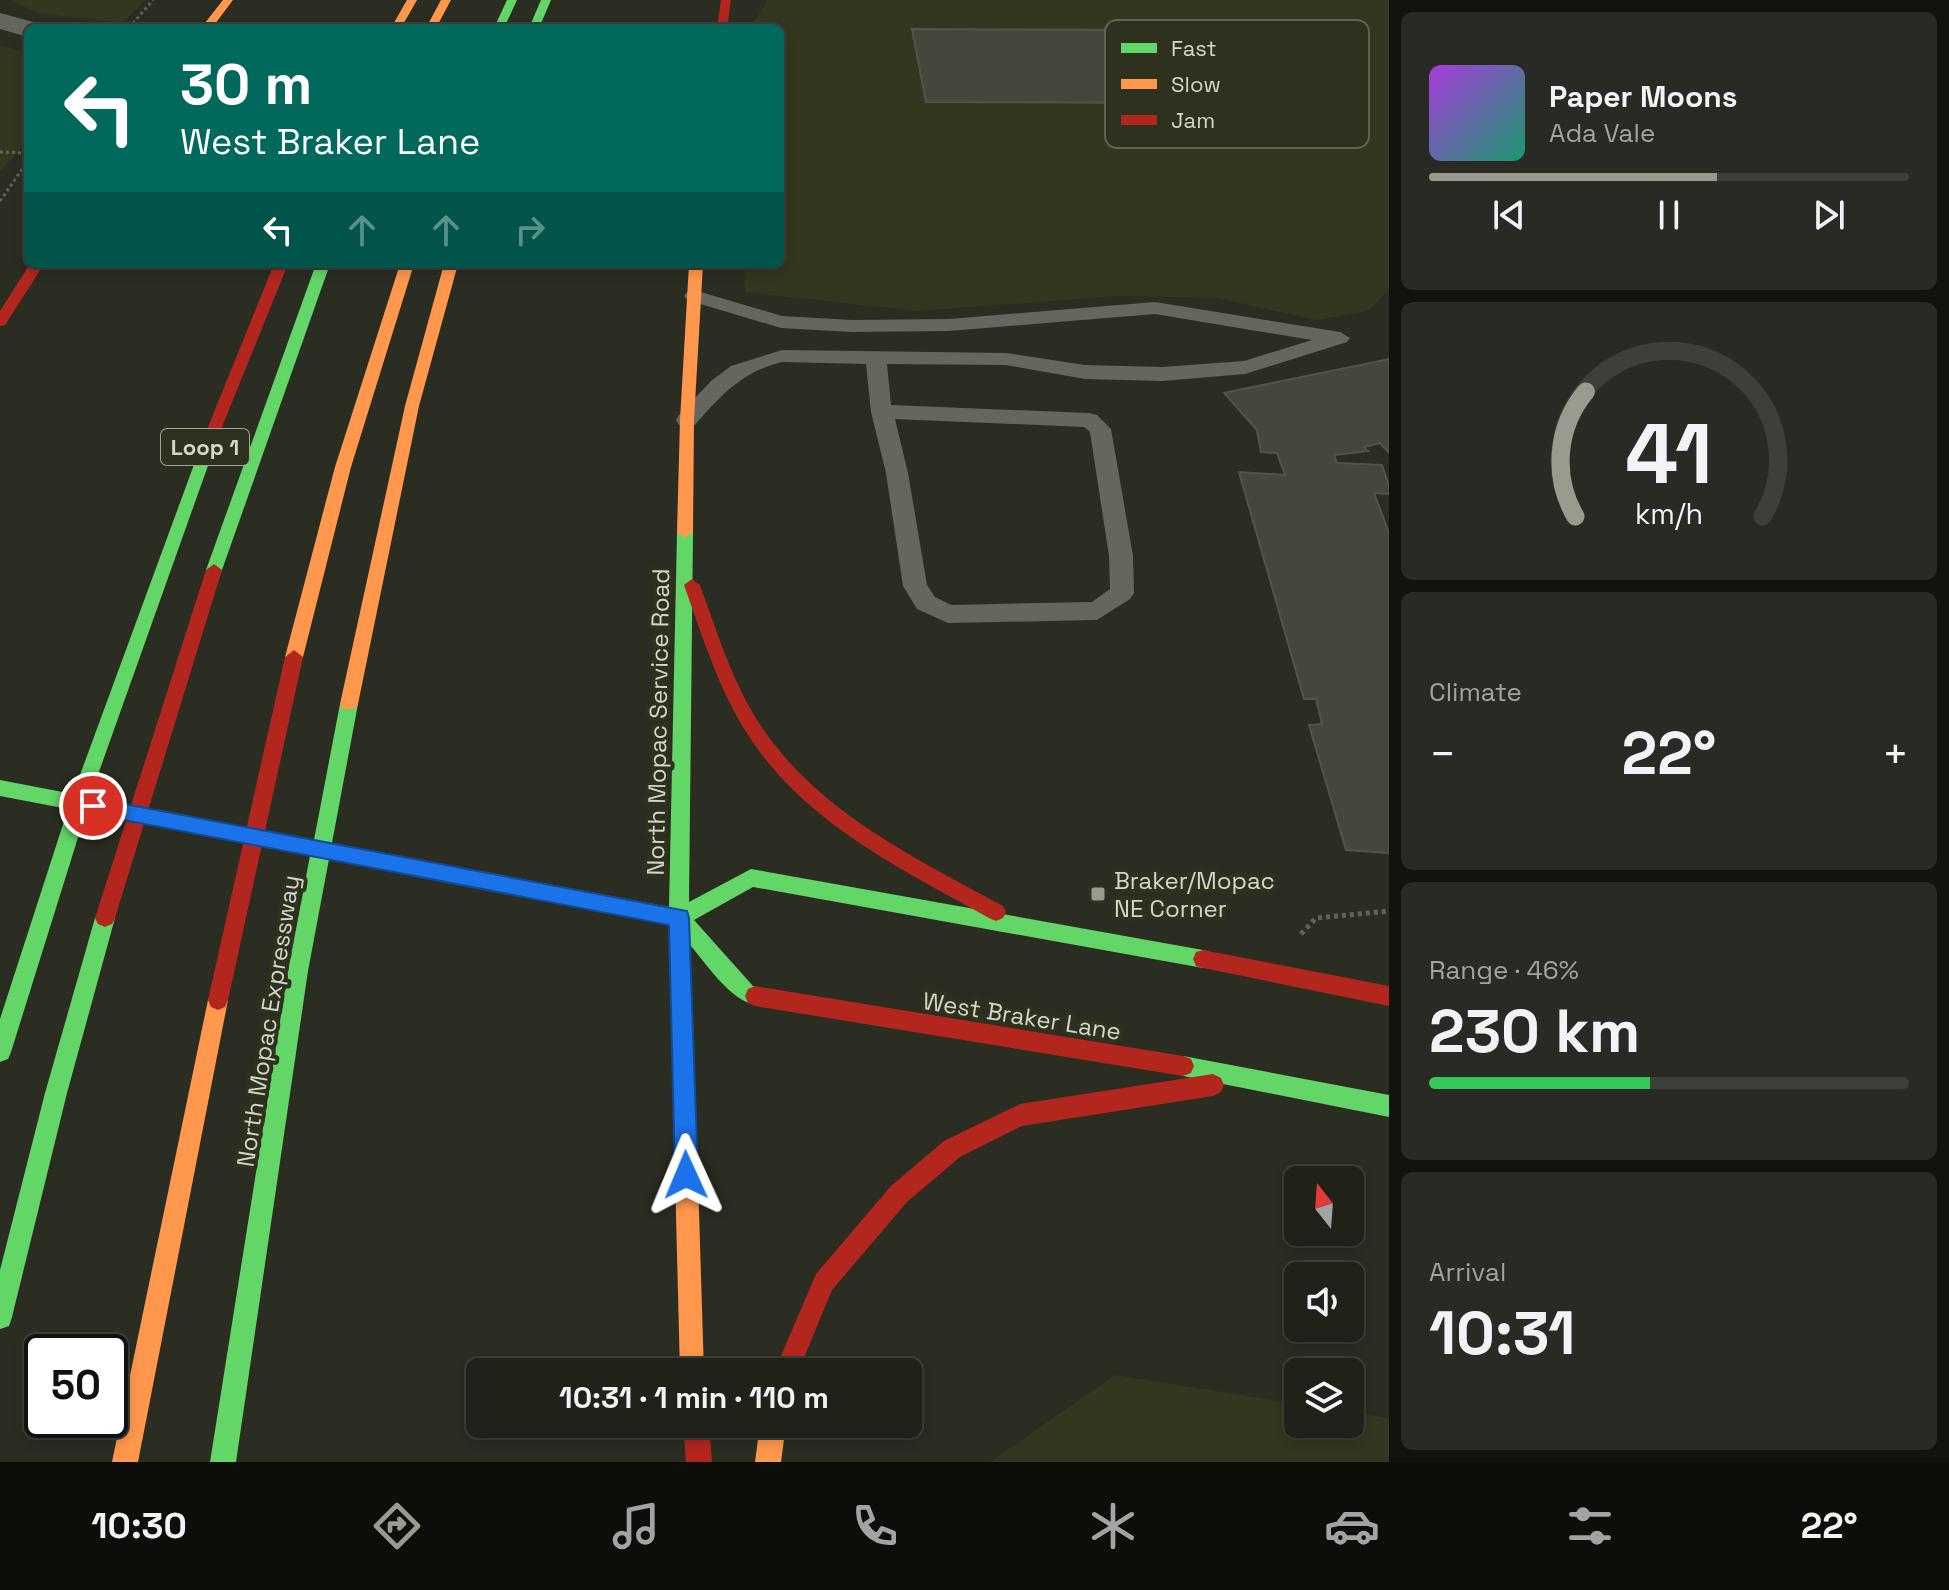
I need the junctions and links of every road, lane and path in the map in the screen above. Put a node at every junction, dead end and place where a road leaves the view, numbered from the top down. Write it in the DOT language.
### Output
graph roads {
  1 [pos="153,0"];
  2 [pos="228,0"];
  3 [pos="412,0"];
  4 [pos="446,0"];
  5 [pos="512,0"];
  6 [pos="546,0"];
  7 [pos="726,0"];
  8 [pos="0,21"];
  9 [pos="132,24"];
  10 [pos="209,24"];
  11 [pos="398,24"];
  12 [pos="433,24"];
  13 [pos="501,24"];
  14 [pos="536,24"];
  15 [pos="723,24"];
  16 [pos="24,28"];
  17 [pos="0,152"];
  18 [pos="24,153"];
  19 [pos="24,167"];
  20 [pos="0,201"];
  21 [pos="34,268"];
  22 [pos="279,268"];
  23 [pos="321,268"];
  24 [pos="406,268"];
  25 [pos="450,268"];
  26 [pos="696,268"];
  27 [pos="694,296"];
  28 [pos="0,322"];
  29 [pos="876,357"];
  30 [pos="882,412"];
  31 [pos="687,420"];
  32 [pos="685,566"];
  33 [pos="0,788"];
  34 [pos="1389,911"];
  35 [pos="679,918"];
  36 [pos="1026,928"];
  37 [pos="1300,935"];
  38 [pos="1389,996"];
  39 [pos="0,1052"];
  40 [pos="1259,1079"];
  41 [pos="1389,1106"];
  42 [pos="0,1317"];
  43 [pos="692,1358"];
  44 [pos="792,1358"];
  45 [pos="697,1438"];
  46 [pos="771,1438"];
  47 [pos="125,1462"];
  48 [pos="223,1462"];
  49 [pos="699,1462"];
  50 [pos="768,1462"];
  1 -- 9 [label="path"];
  2 -- 10 [label="main road"];
  3 -- 11 [label="main road"];
  4 -- 12 [label="main road"];
  5 -- 13 [label="main road"];
  6 -- 14 [label="main road"];
  7 -- 15 [label="main road"];
  8 -- 16 [label="street"];
  17 -- 18 [label="path"];
  19 -- 20 [label="path"];
  21 -- 28 [label="main road"];
  22 -- 39 [label="main road, Loop 1"];
  23 -- 42 [label="main road"];
  24 -- 47 [label="main road"];
  25 -- 48 [label="main road, North Mopac Expressway"];
  26 -- 27 [label="main road, North Mopac Service Road"];
  27 -- 29 [label="lane"];
  27 -- 31 [label="main road, North Mopac Service Road"];
  29 -- 30 [label="lane"];
  29 -- 31 [label="lane"];
  30 -- 30 [label="lane"];
  31 -- 32 [label="main road, North Mopac Service Road"];
  32 -- 35 [label="main road, North Mopac Service Road"];
  32 -- 36 [label="main road"];
  33 -- 35 [label="main road"];
  34 -- 37 [label="path"];
  35 -- 36 [label="main road"];
  35 -- 40 [label="main road, West Braker Lane"];
  35 -- 43 [label="main road, North Mopac Service Road"];
  36 -- 38 [label="main road"];
  40 -- 41 [label="main road, West Braker Lane"];
  40 -- 44 [label="main road"];
  45 -- 49 [label="main road"];
  46 -- 50 [label="main road"];
}
